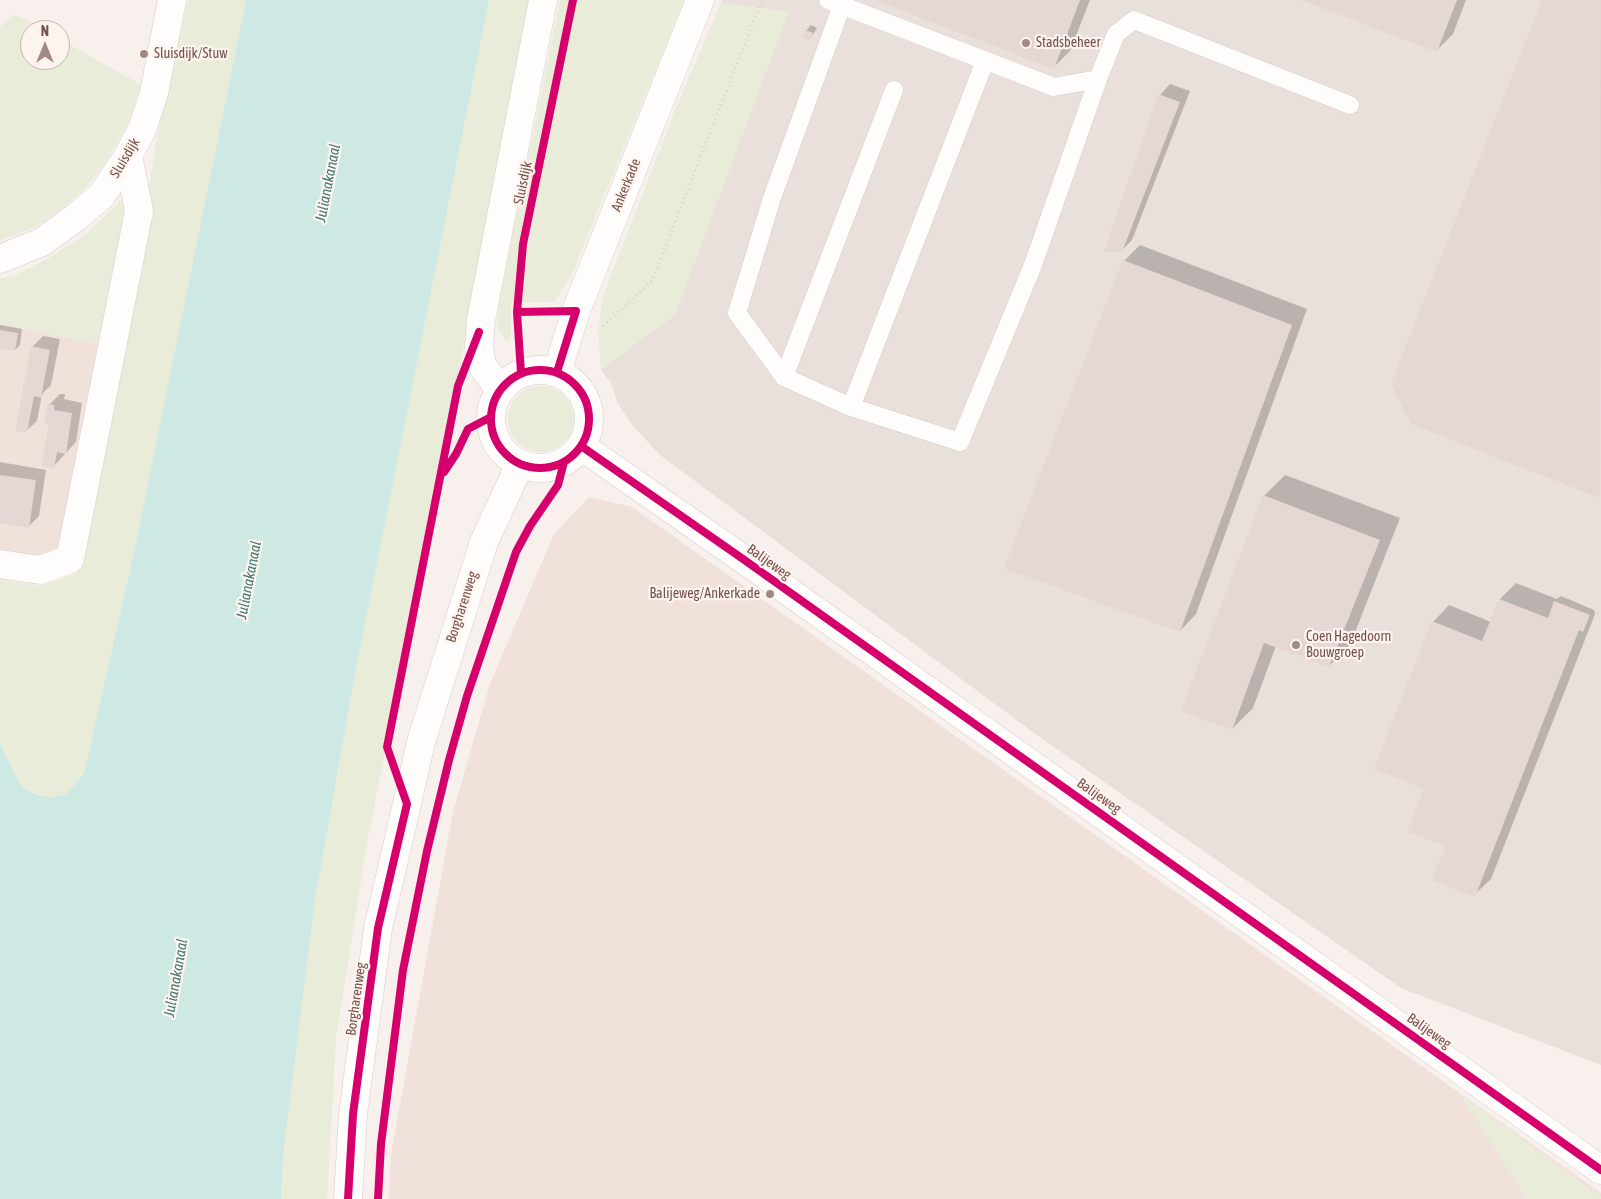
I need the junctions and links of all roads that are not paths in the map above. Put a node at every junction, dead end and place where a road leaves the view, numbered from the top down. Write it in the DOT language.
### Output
graph roads {
  1 [pos="172,0"];
  2 [pos="543,0"];
  3 [pos="700,0"];
  4 [pos="835,2"];
  5 [pos="984,61"];
  6 [pos="1098,79"];
  7 [pos="894,90"];
  8 [pos="1350,104"];
  9 [pos="128,156"];
  10 [pos="0,259"];
  11 [pos="557,372"];
  12 [pos="784,377"];
  13 [pos="500,390"];
  14 [pos="851,407"];
  15 [pos="581,446"];
  16 [pos="520,464"];
  17 [pos="0,564"];
  18 [pos="1601,1170"];
  19 [pos="348,1199"];
  1 -- 9 [label="street, Sluisdijk"];
  2 -- 13 [label="street, Sluisdijk"];
  3 -- 11 [label="street, Ankerkade"];
  4 -- 5 [label="lane"];
  4 -- 12 [label="lane"];
  5 -- 6 [label="lane"];
  5 -- 14 [label="lane"];
  6 -- 8 [label="lane"];
  6 -- 14 [label="lane"];
  7 -- 12 [label="lane"];
  9 -- 10 [label="street, Sluisdijk"];
  9 -- 17 [label="street"];
  11 -- 13 [label="street"];
  11 -- 15 [label="street"];
  12 -- 14 [label="lane"];
  13 -- 16 [label="street"];
  15 -- 16 [label="street"];
  15 -- 18 [label="street, Balijeweg"];
  16 -- 19 [label="street, Borgharenweg"];
}
